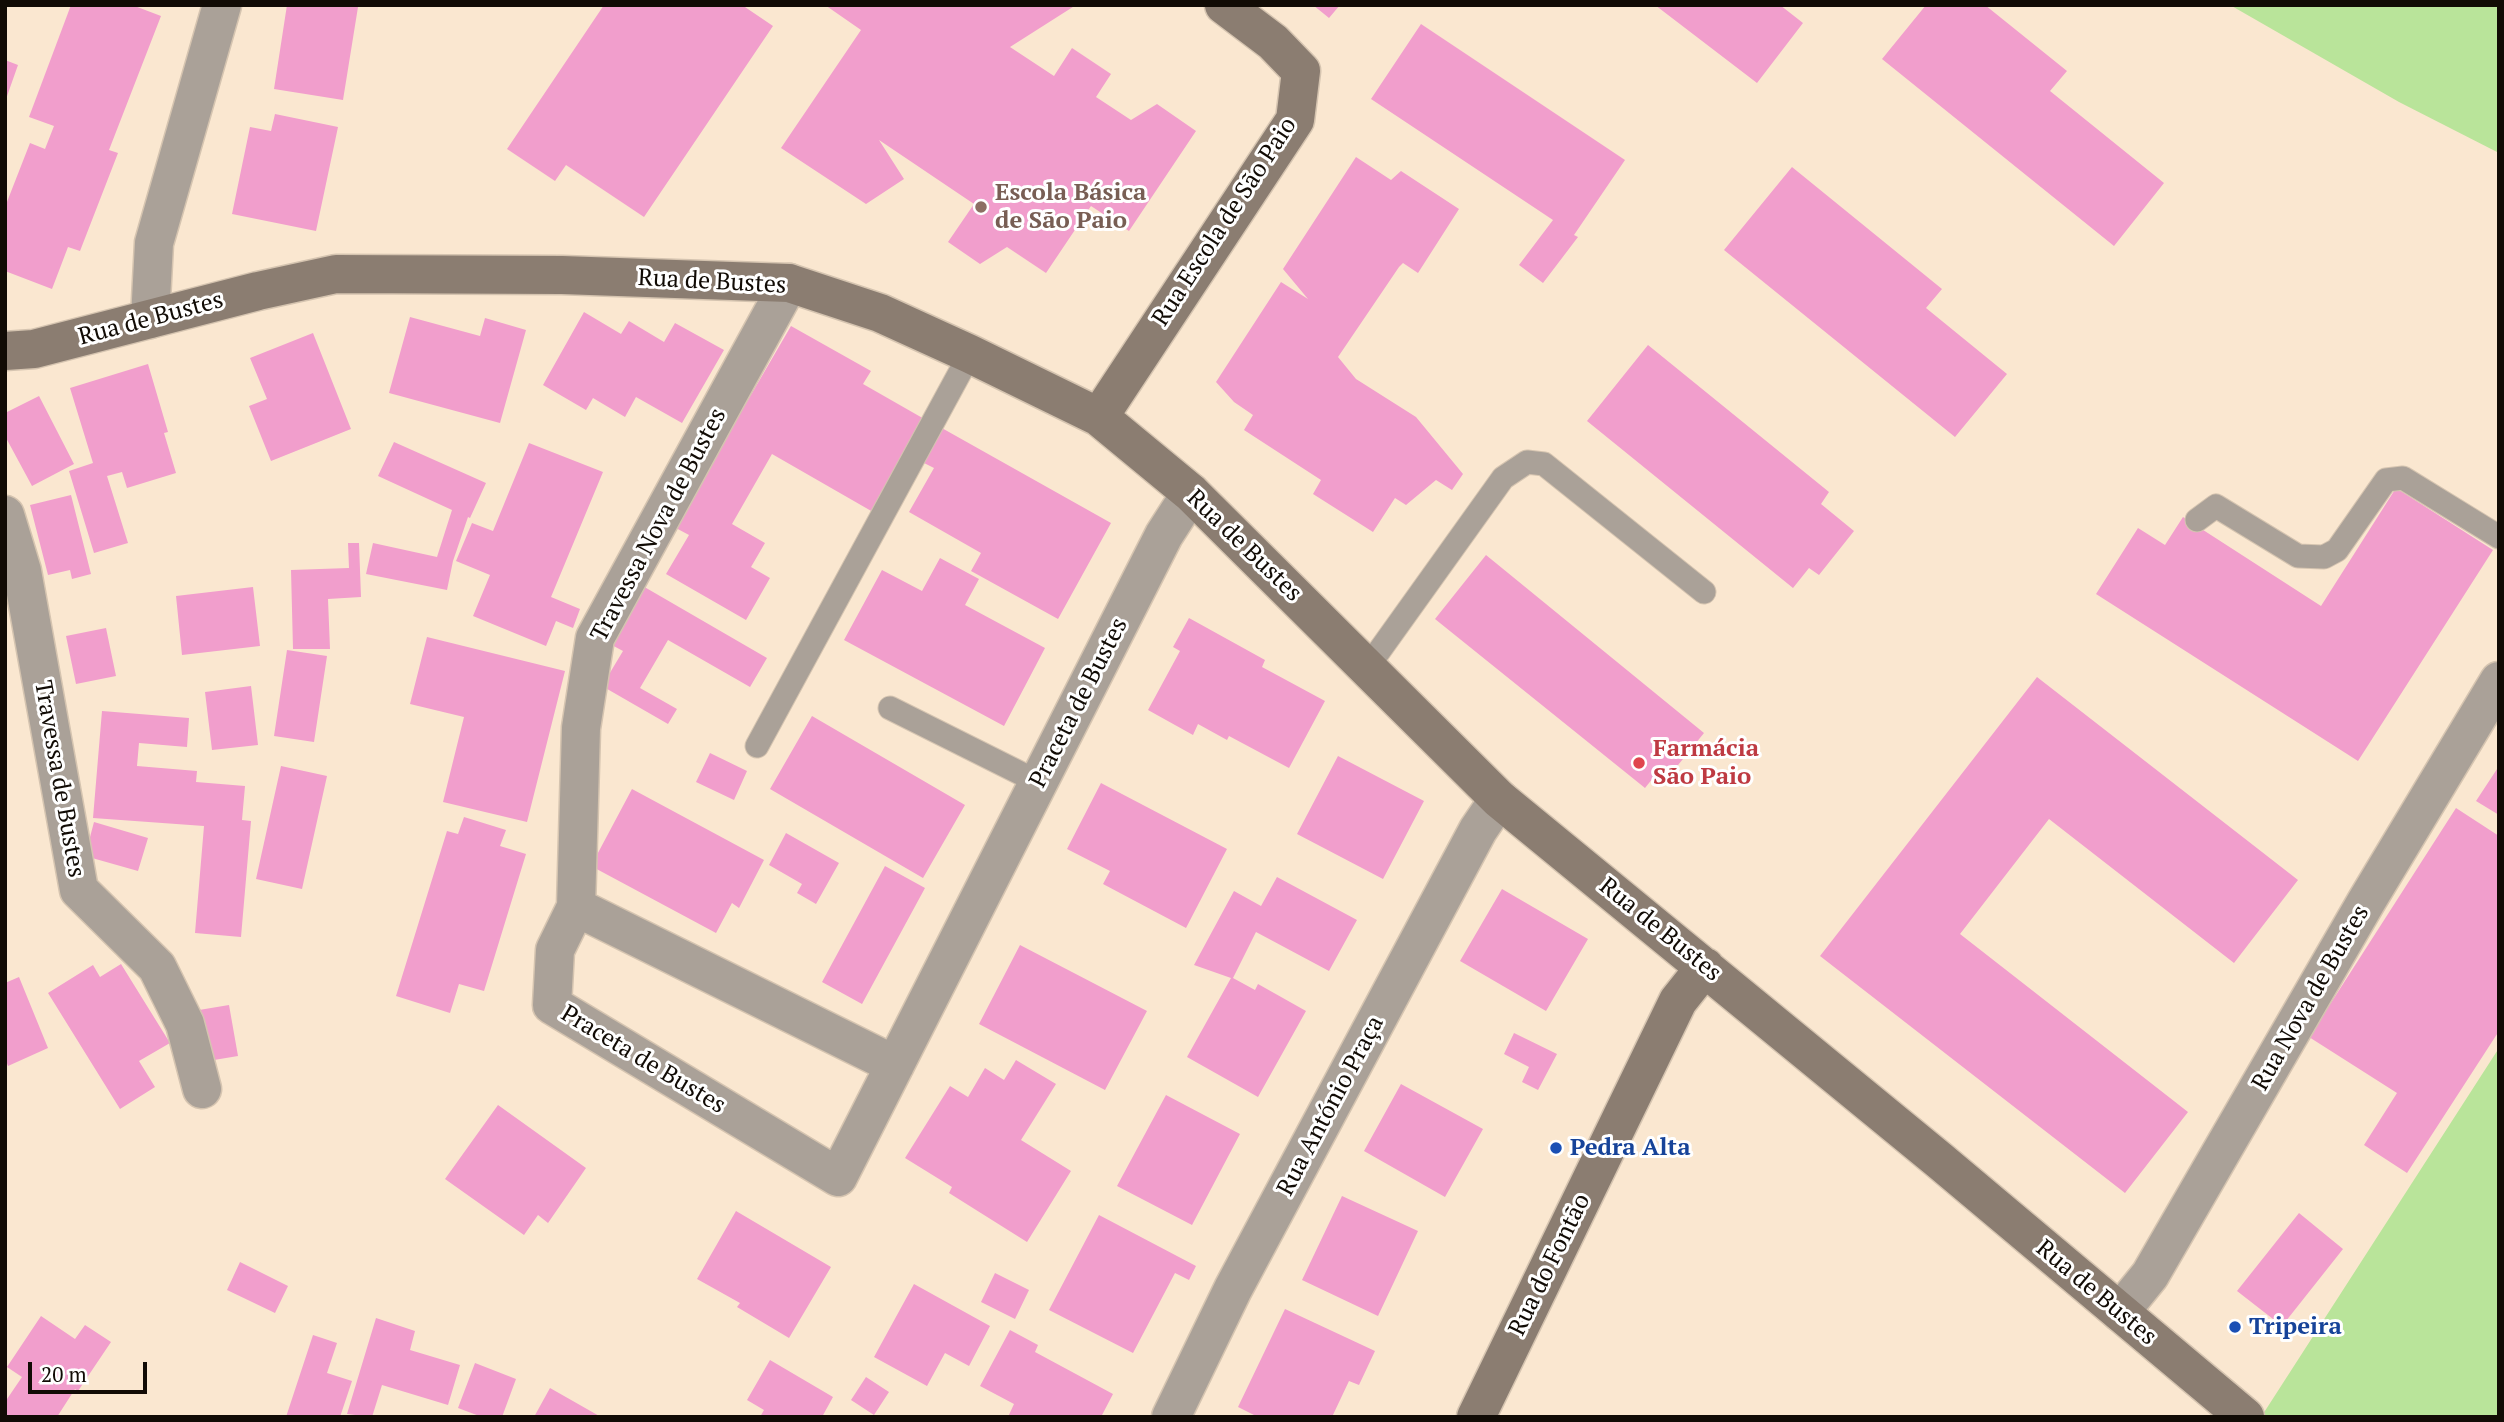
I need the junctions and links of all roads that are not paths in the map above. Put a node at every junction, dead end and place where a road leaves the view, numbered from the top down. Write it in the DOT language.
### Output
graph roads {
  1 [pos="222,5"];
  2 [pos="1224,5"];
  3 [pos="789,284"];
  4 [pos="150,319"];
  5 [pos="15,353"];
  6 [pos="970,354"];
  7 [pos="1099,417"];
  8 [pos="1191,494"];
  9 [pos="5,515"];
  10 [pos="2197,520"];
  11 [pos="2499,537"];
  12 [pos="1704,592"];
  13 [pos="1367,668"];
  14 [pos="2499,681"];
  15 [pos="890,708"];
  16 [pos="757,746"];
  17 [pos="1038,782"];
  18 [pos="1499,799"];
  19 [pos="576,907"];
  20 [pos="1706,967"];
  21 [pos="895,1065"];
  22 [pos="202,1089"];
  23 [pos="2120,1312"];
  24 [pos="1171,1417"];
  25 [pos="1476,1417"];
  26 [pos="2245,1417"];
  1 -- 4 [label="street"];
  2 -- 7 [label="main road, Rua Escola de São Paio"];
  3 -- 4 [label="main road, Rua de Bustes"];
  3 -- 6 [label="main road, Rua de Bustes"];
  3 -- 19 [label="street, Travessa Nova de Bustes"];
  4 -- 5 [label="main road, Rua de Bustes"];
  6 -- 7 [label="main road, Rua de Bustes"];
  6 -- 16 [label="lane"];
  7 -- 8 [label="main road, Rua de Bustes"];
  8 -- 13 [label="main road, Rua de Bustes"];
  8 -- 17 [label="street, Praceta de Bustes"];
  9 -- 22 [label="street, Travessa de Bustes"];
  10 -- 11 [label="lane"];
  12 -- 13 [label="lane"];
  13 -- 18 [label="main road, Rua de Bustes"];
  14 -- 23 [label="street, Rua Nova de Bustes"];
  15 -- 17 [label="lane"];
  17 -- 21 [label="street, Praceta de Bustes"];
  18 -- 20 [label="main road, Rua de Bustes"];
  18 -- 24 [label="street, Rua António Praça"];
  19 -- 21 [label="street"];
  19 -- 21 [label="street, Praceta de Bustes"];
  20 -- 23 [label="main road, Rua de Bustes"];
  20 -- 25 [label="main road, Rua do Fontão"];
  23 -- 26 [label="main road, Rua de Bustes"];
}
